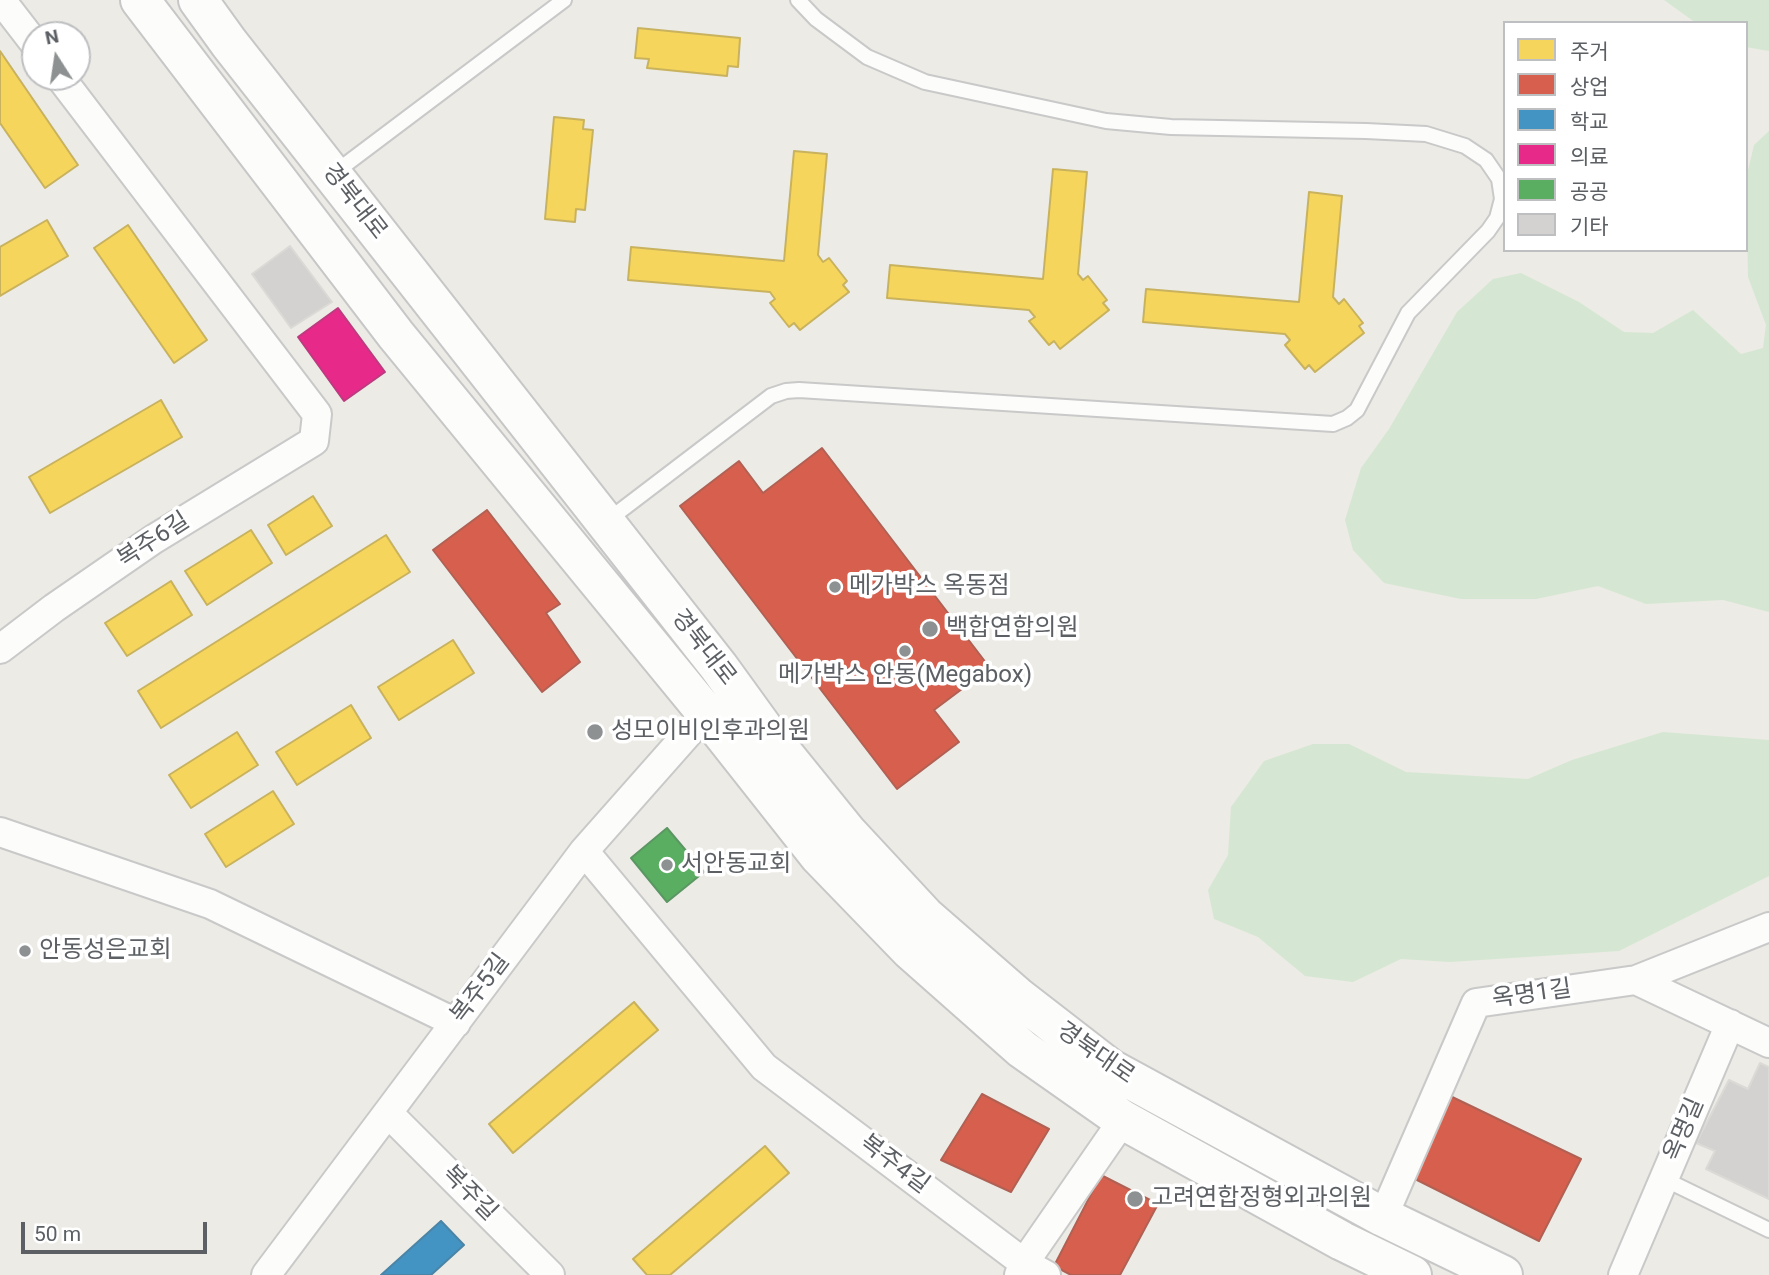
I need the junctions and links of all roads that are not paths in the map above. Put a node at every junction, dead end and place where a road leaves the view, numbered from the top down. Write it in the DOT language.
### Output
graph roads {
  1 [pos="1,0"];
  2 [pos="140,0"];
  3 [pos="198,0"];
  4 [pos="564,0"];
  5 [pos="798,0"];
  6 [pos="21,26"];
  7 [pos="71,91"];
  8 [pos="332,175"];
  9 [pos="606,523"];
  10 [pos="0,649"];
  11 [pos="706,713"];
  12 [pos="0,832"];
  13 [pos="584,851"];
  14 [pos="1769,927"];
  15 [pos="1636,980"];
  16 [pos="456,1023"];
  17 [pos="1730,1024"];
  18 [pos="1769,1043"];
  19 [pos="388,1113"];
  20 [pos="1122,1120"];
  21 [pos="1664,1179"];
  22 [pos="1383,1217"];
  23 [pos="1769,1230"];
  24 [pos="1030,1271"];
  25 [pos="266,1275"];
  26 [pos="550,1275"];
  27 [pos="1412,1275"];
  28 [pos="1503,1275"];
  29 [pos="1623,1275"];
  1 -- 6 [label="street"];
  2 -- 11 [label="street, 경북대로"];
  3 -- 8 [label="street, 경북대로"];
  4 -- 8 [label="lane"];
  5 -- 9 [label="lane"];
  7 -- 10 [label="street, 복주6길"];
  8 -- 9 [label="street, 경북대로"];
  9 -- 22 [label="street, 경북대로"];
  11 -- 13 [label="street, 복주5길"];
  11 -- 20 [label="street, 경북대로"];
  12 -- 16 [label="street"];
  13 -- 16 [label="street, 복주5길"];
  13 -- 24 [label="street, 복주4길"];
  14 -- 15 [label="street, 옥명1길"];
  15 -- 17 [label="street"];
  15 -- 22 [label="street, 옥명1길"];
  16 -- 19 [label="street, 복주5길"];
  17 -- 18 [label="street"];
  17 -- 21 [label="street, 옥명길"];
  19 -- 25 [label="street, 복주5길"];
  19 -- 26 [label="street, 복주길"];
  20 -- 24 [label="street, 복주4길"];
  20 -- 27 [label="street, 경북대로"];
  21 -- 23 [label="lane"];
  21 -- 29 [label="street, 옥명길"];
  22 -- 28 [label="street, 경북대로"];
}
